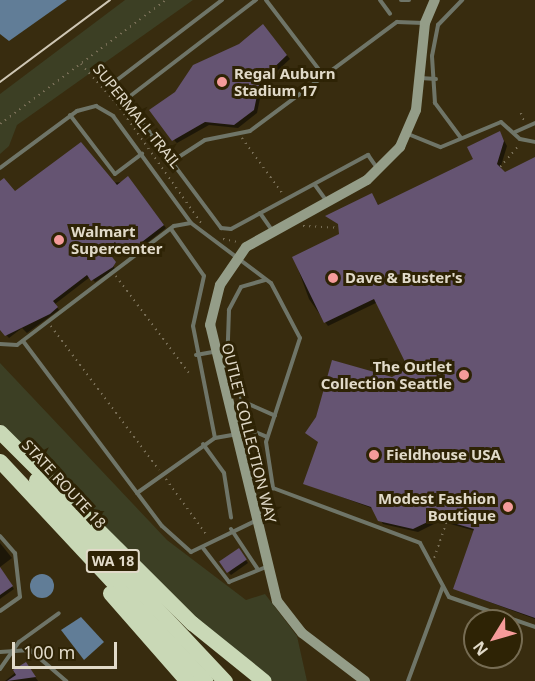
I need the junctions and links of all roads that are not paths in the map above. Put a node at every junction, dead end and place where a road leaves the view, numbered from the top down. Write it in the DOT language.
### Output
graph roads {
  1 [pos="222,0"];
  2 [pos="256,0"];
  3 [pos="266,0"];
  4 [pos="380,0"];
  5 [pos="401,0"];
  6 [pos="409,0"];
  7 [pos="435,0"];
  8 [pos="462,0"];
  9 [pos="390,14"];
  10 [pos="425,23"];
  11 [pos="324,76"];
  12 [pos="419,78"];
  13 [pos="436,79"];
  14 [pos="125,100"];
  15 [pos="70,115"];
  16 [pos="535,123"];
  17 [pos="515,132"];
  18 [pos="408,133"];
  19 [pos="462,138"];
  20 [pos="535,142"];
  21 [pos="141,154"];
  22 [pos="171,162"];
  23 [pos="0,168"];
  24 [pos="380,171"];
  25 [pos="315,185"];
  26 [pos="326,200"];
  27 [pos="260,213"];
  28 [pos="191,223"];
  29 [pos="171,229"];
  30 [pos="272,229"];
  31 [pos="236,258"];
  32 [pos="266,280"];
  33 [pos="22,341"];
  34 [pos="0,344"];
  35 [pos="213,352"];
  36 [pos="196,355"];
  37 [pos="275,416"];
  38 [pos="0,432"];
  39 [pos="233,434"];
  40 [pos="267,437"];
  41 [pos="215,438"];
  42 [pos="0,442"];
  43 [pos="202,444"];
  44 [pos="2,462"];
  45 [pos="137,493"];
  46 [pos="231,517"];
  47 [pos="255,521"];
  48 [pos="231,529"];
  49 [pos="0,536"];
  50 [pos="203,548"];
  51 [pos="262,567"];
  52 [pos="443,586"];
  53 [pos="0,611"];
  54 [pos="59,613"];
  55 [pos="535,627"];
  56 [pos="13,651"];
  57 [pos="0,652"];
  58 [pos="0,669"];
  59 [pos="66,681"];
  60 [pos="187,681"];
  61 [pos="205,681"];
  62 [pos="225,681"];
  63 [pos="264,681"];
  64 [pos="365,681"];
  65 [pos="408,681"];
  1 -- 14 [label="lane"];
  2 -- 14 [label="lane"];
  3 -- 11 [label="lane"];
  4 -- 9 [label="lane"];
  5 -- 6 [label="lane"];
  7 -- 10 [label="street, OUTLET COLLECTION WAY"];
  8 -- 13 [label="lane"];
  10 -- 11 [label="lane"];
  10 -- 12 [label="street, OUTLET COLLECTION WAY"];
  11 -- 22 [label="lane"];
  12 -- 13 [label="lane"];
  12 -- 18 [label="street, OUTLET COLLECTION WAY"];
  13 -- 19 [label="lane"];
  14 -- 22 [label="lane"];
  15 -- 21 [label="lane"];
  15 -- 21 [label="lane"];
  15 -- 23 [label="lane"];
  16 -- 17 [label="lane"];
  17 -- 19 [label="lane"];
  17 -- 20 [label="lane"];
  18 -- 19 [label="lane"];
  18 -- 24 [label="street, OUTLET COLLECTION WAY"];
  21 -- 28 [label="lane"];
  22 -- 27 [label="lane"];
  24 -- 25 [label="lane"];
  24 -- 26 [label="street, OUTLET COLLECTION WAY"];
  25 -- 26 [label="lane"];
  25 -- 27 [label="lane"];
  26 -- 30 [label="street, OUTLET COLLECTION WAY"];
  27 -- 30 [label="lane"];
  28 -- 29 [label="lane"];
  28 -- 31 [label="lane"];
  29 -- 33 [label="lane"];
  29 -- 36 [label="lane"];
  30 -- 31 [label="street, OUTLET COLLECTION WAY"];
  31 -- 32 [label="lane"];
  31 -- 35 [label="street, OUTLET COLLECTION WAY"];
  32 -- 37 [label="lane"];
  32 -- 37 [label="lane"];
  33 -- 34 [label="lane"];
  33 -- 45 [label="lane"];
  35 -- 36 [label="lane"];
  35 -- 39 [label="street, OUTLET COLLECTION WAY"];
  36 -- 41 [label="lane"];
  37 -- 40 [label="lane"];
  38 -- 63 [label="highway"];
  39 -- 40 [label="lane"];
  39 -- 41 [label="lane"];
  39 -- 47 [label="street, OUTLET COLLECTION WAY"];
  40 -- 52 [label="lane"];
  41 -- 43 [label="lane"];
  42 -- 62 [label="highway, STATE ROUTE 18 / WA 18"];
  43 -- 45 [label="lane"];
  43 -- 46 [label="lane"];
  44 -- 60 [label="highway"];
  44 -- 61 [label="highway, STATE ROUTE 18 / WA 18"];
  45 -- 50 [label="lane"];
  47 -- 48 [label="lane"];
  47 -- 51 [label="street, OUTLET COLLECTION WAY"];
  48 -- 50 [label="lane"];
  48 -- 51 [label="lane"];
  49 -- 53 [label="lane"];
  50 -- 51 [label="lane"];
  51 -- 64 [label="street, OUTLET COLLECTION WAY"];
  52 -- 55 [label="lane"];
  52 -- 65 [label="lane"];
  54 -- 56 [label="lane"];
  56 -- 57 [label="lane"];
  56 -- 58 [label="lane"];
  56 -- 59 [label="lane"];
}
